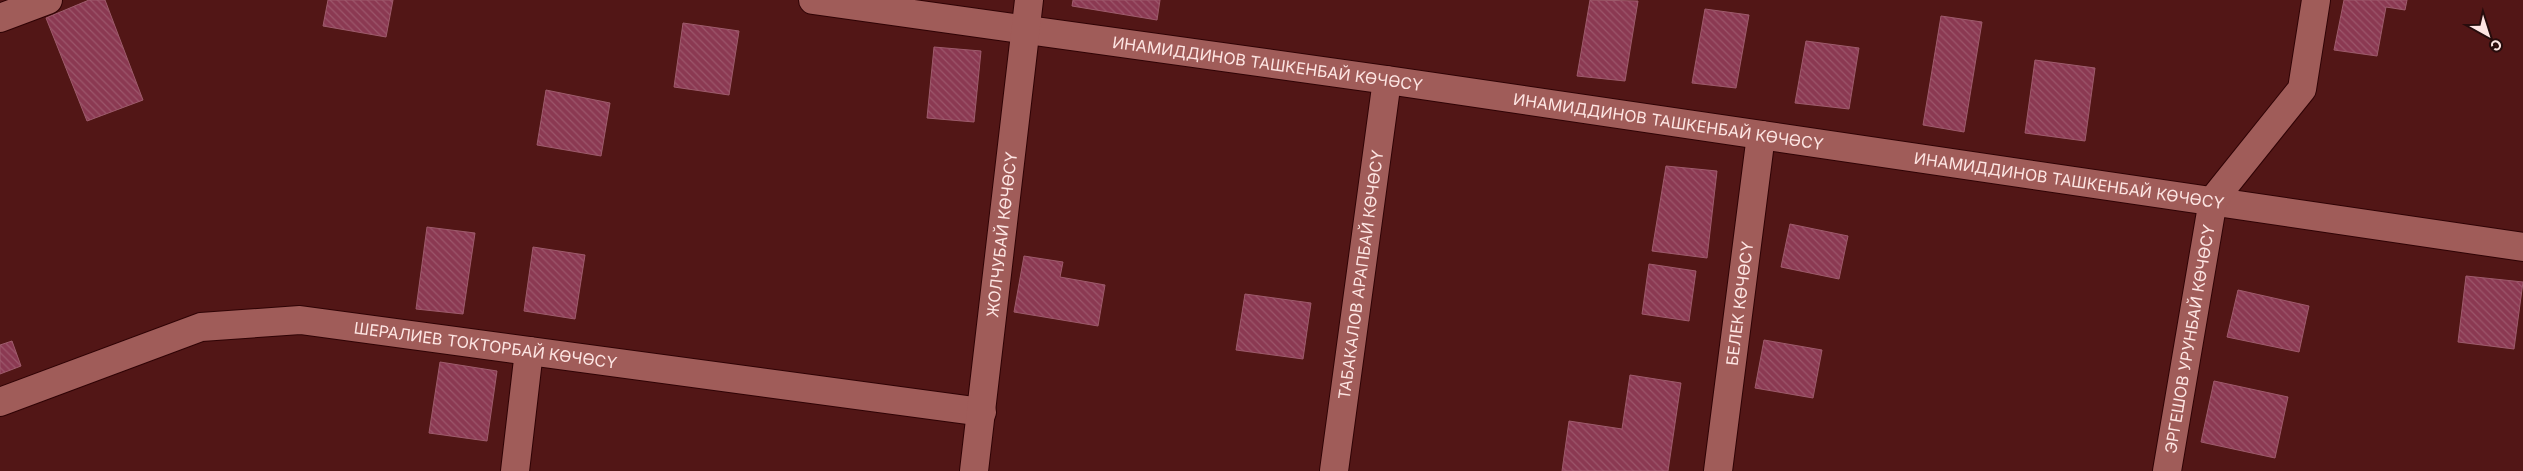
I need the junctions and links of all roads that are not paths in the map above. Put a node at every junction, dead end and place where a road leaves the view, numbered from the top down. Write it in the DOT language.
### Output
graph roads {
  1 [pos="48,0"];
  2 [pos="813,0"];
  3 [pos="1029,0"];
  4 [pos="2316,0"];
  5 [pos="0,18"];
  6 [pos="1025,30"];
  7 [pos="1386,80"];
  8 [pos="1761,135"];
  9 [pos="2213,200"];
  10 [pos="2523,247"];
  11 [pos="529,352"];
  12 [pos="0,402"];
  13 [pos="982,412"];
  14 [pos="515,471"];
  15 [pos="974,471"];
  16 [pos="1334,471"];
  17 [pos="1718,471"];
  18 [pos="2166,471"];
  1 -- 5 [label="street"];
  2 -- 6 [label="street, ИНАМИДДИНОВ ТАШКЕНБАЙ КӨЧӨСҮ"];
  3 -- 6 [label="street, ЖОЛЧУБАЙ КӨЧӨСҮ"];
  4 -- 9 [label="street, ЭРГЕШОВ УРУНБАЙ КӨЧӨСҮ"];
  6 -- 7 [label="street, ИНАМИДДИНОВ ТАШКЕНБАЙ КӨЧӨСҮ"];
  6 -- 13 [label="street, ЖОЛЧУБАЙ КӨЧӨСҮ"];
  7 -- 8 [label="street, ИНАМИДДИНОВ ТАШКЕНБАЙ КӨЧӨСҮ"];
  7 -- 16 [label="street, ТАБАКАЛОВ АРАПБАЙ КӨЧӨСҮ"];
  8 -- 9 [label="street, ИНАМИДДИНОВ ТАШКЕНБАЙ КӨЧӨСҮ"];
  8 -- 17 [label="street, БЕЛЕК КӨЧӨСҮ"];
  9 -- 10 [label="street, ИНАМИДДИНОВ ТАШКЕНБАЙ КӨЧӨСҮ"];
  9 -- 18 [label="street, ЭРГЕШОВ УРУНБАЙ КӨЧӨСҮ"];
  11 -- 12 [label="street, ШЕРАЛИЕВ ТОКТОРБАЙ КӨЧӨСҮ"];
  11 -- 13 [label="street, ШЕРАЛИЕВ ТОКТОРБАЙ КӨЧӨСҮ"];
  11 -- 14 [label="street"];
  13 -- 15 [label="street, ЖОЛЧУБАЙ КӨЧӨСҮ"];
}
